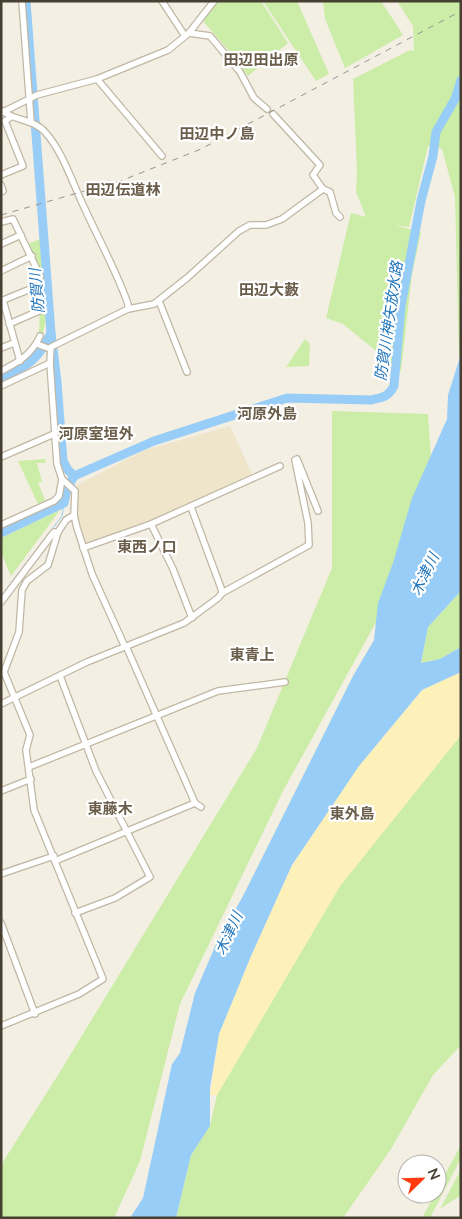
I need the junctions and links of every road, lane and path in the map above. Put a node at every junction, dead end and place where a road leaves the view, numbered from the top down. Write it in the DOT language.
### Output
graph roads {
  1 [pos="22,1"];
  2 [pos="162,1"];
  3 [pos="214,1"];
  4 [pos="187,34"];
  5 [pos="97,79"];
  6 [pos="30,98"];
  7 [pos="268,109"];
  8 [pos="2,112"];
  9 [pos="273,114"];
  10 [pos="11,117"];
  11 [pos="32,123"];
  12 [pos="162,156"];
  13 [pos="1,175"];
  14 [pos="1,186"];
  15 [pos="323,189"];
  16 [pos="1,192"];
  17 [pos="340,217"];
  18 [pos="1,222"];
  19 [pos="21,235"];
  20 [pos="1,244"];
  21 [pos="32,256"];
  22 [pos="1,272"];
  23 [pos="40,285"];
  24 [pos="2,301"];
  25 [pos="159,301"];
  26 [pos="128,310"];
  27 [pos="9,324"];
  28 [pos="40,336"];
  29 [pos="14,343"];
  30 [pos="38,344"];
  31 [pos="51,347"];
  32 [pos="1,348"];
  33 [pos="20,361"];
  34 [pos="50,363"];
  35 [pos="1,370"];
  36 [pos="186,372"];
  37 [pos="1,386"];
  38 [pos="54,434"];
  39 [pos="1,457"];
  40 [pos="280,466"];
  41 [pos="64,480"];
  42 [pos="191,507"];
  43 [pos="318,511"];
  44 [pos="74,515"];
  45 [pos="151,524"];
  46 [pos="1,525"];
  47 [pos="58,532"];
  48 [pos="83,548"];
  49 [pos="222,593"];
  50 [pos="1,602"];
  51 [pos="192,618"];
  52 [pos="126,646"];
  53 [pos="60,676"];
  54 [pos="285,682"];
  55 [pos="14,699"];
  56 [pos="1,704"];
  57 [pos="157,715"];
  58 [pos="87,744"];
  59 [pos="29,766"];
  60 [pos="31,780"];
  61 [pos="1,791"];
  62 [pos="195,803"];
  63 [pos="201,807"];
  64 [pos="127,833"];
  65 [pos="54,858"];
  66 [pos="1,874"];
  67 [pos="75,913"];
  68 [pos="1,923"];
  69 [pos="35,1014"];
  70 [pos="1,1026"];
  1 -- 6 [label="street"];
  2 -- 4 [label="street"];
  3 -- 4 [label="street"];
  4 -- 5 [label="street"];
  4 -- 7 [label="street"];
  5 -- 6 [label="street"];
  5 -- 12 [label="street"];
  6 -- 8 [label="street"];
  6 -- 11 [label="street"];
  8 -- 10 [label="street"];
  9 -- 15 [label="street"];
  10 -- 11 [label="street"];
  10 -- 13 [label="street"];
  11 -- 26 [label="street"];
  14 -- 16 [label="street"];
  15 -- 17 [label="street"];
  15 -- 25 [label="street"];
  18 -- 19 [label="street"];
  19 -- 20 [label="street"];
  19 -- 21 [label="street"];
  21 -- 22 [label="street"];
  21 -- 23 [label="street"];
  23 -- 24 [label="street"];
  23 -- 27 [label="street"];
  24 -- 27 [label="street"];
  25 -- 26 [label="street"];
  25 -- 36 [label="street"];
  26 -- 31 [label="street"];
  27 -- 29 [label="street"];
  28 -- 30 [label="street"];
  29 -- 32 [label="street"];
  29 -- 33 [label="street"];
  30 -- 31 [label="street"];
  30 -- 33 [label="street"];
  31 -- 34 [label="street"];
  33 -- 35 [label="street"];
  34 -- 37 [label="street"];
  34 -- 38 [label="street"];
  38 -- 39 [label="street"];
  38 -- 41 [label="street"];
  40 -- 42 [label="street"];
  41 -- 44 [label="street"];
  41 -- 46 [label="street"];
  42 -- 45 [label="street"];
  42 -- 49 [label="street"];
  43 -- 49 [label="street"];
  44 -- 47 [label="street"];
  44 -- 48 [label="street"];
  45 -- 48 [label="street"];
  45 -- 51 [label="street"];
  47 -- 50 [label="street"];
  47 -- 55 [label="street"];
  48 -- 52 [label="street"];
  49 -- 51 [label="street"];
  51 -- 52 [label="street"];
  52 -- 53 [label="street"];
  52 -- 57 [label="street"];
  53 -- 55 [label="street"];
  53 -- 58 [label="street"];
  54 -- 57 [label="street"];
  55 -- 56 [label="street"];
  55 -- 59 [label="street"];
  57 -- 58 [label="street"];
  57 -- 62 [label="street"];
  58 -- 59 [label="street"];
  58 -- 64 [label="street"];
  59 -- 60 [label="street"];
  60 -- 61 [label="street"];
  60 -- 65 [label="street"];
  62 -- 63 [label="street"];
  62 -- 64 [label="street"];
  64 -- 65 [label="street"];
  64 -- 67 [label="street"];
  65 -- 66 [label="street"];
  65 -- 67 [label="street"];
  67 -- 69 [label="street"];
  68 -- 69 [label="street"];
  69 -- 70 [label="street"];
}
